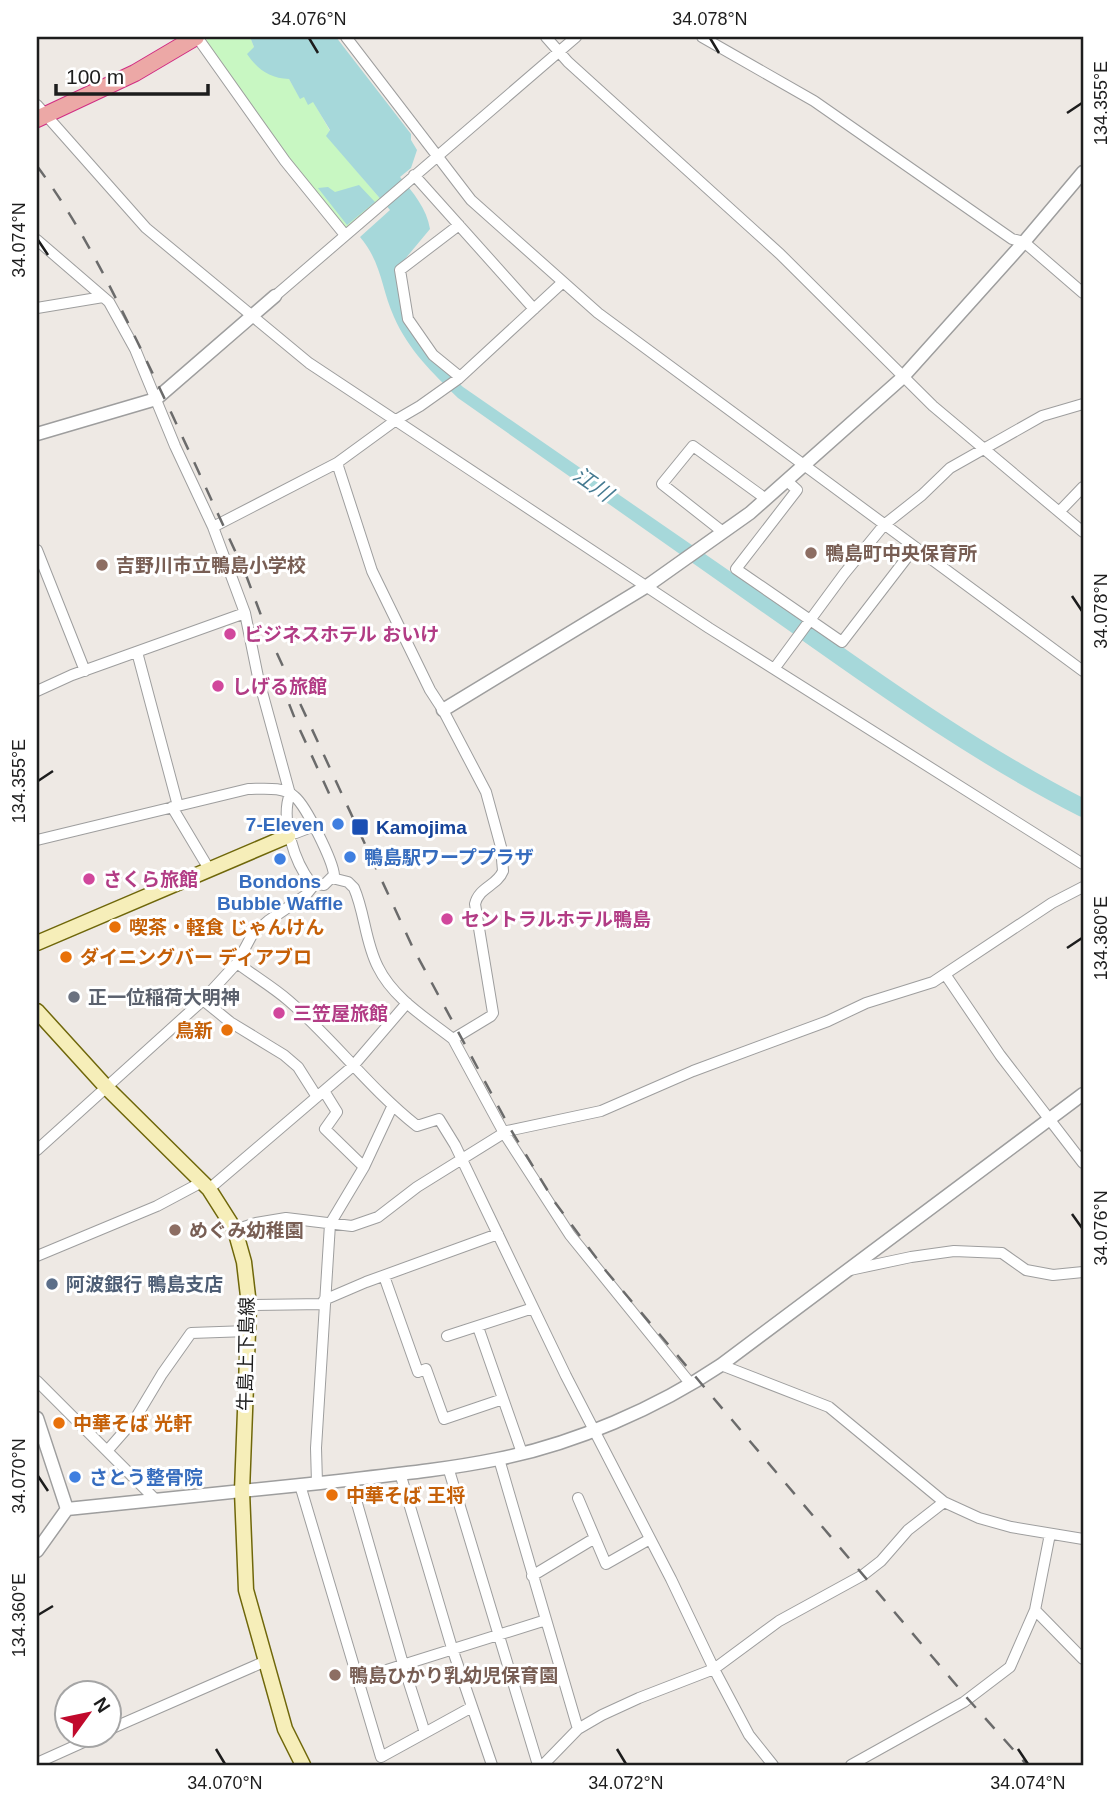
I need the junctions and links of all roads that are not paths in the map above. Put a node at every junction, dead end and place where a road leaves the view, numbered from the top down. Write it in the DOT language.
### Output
graph roads {
  1 [pos="197,37"];
  2 [pos="346,37"];
  3 [pos="546,37"];
  4 [pos="576,37"];
  5 [pos="702,37"];
  6 [pos="559,52"];
  7 [pos="39,113"];
  8 [pos="436,156"];
  9 [pos="1083,172"];
  10 [pos="412,177"];
  11 [pos="459,226"];
  12 [pos="345,235"];
  13 [pos="37,240"];
  14 [pos="1024,242"];
  15 [pos="563,282"];
  16 [pos="1083,293"];
  17 [pos="275,296"];
  18 [pos="103,297"];
  19 [pos="37,307"];
  20 [pos="534,309"];
  21 [pos="253,316"];
  22 [pos="459,378"];
  23 [pos="902,378"];
  24 [pos="156,400"];
  25 [pos="1083,404"];
  26 [pos="396,420"];
  27 [pos="37,434"];
  28 [pos="985,447"];
  29 [pos="337,463"];
  30 [pos="805,466"];
  31 [pos="787,481"];
  32 [pos="1083,487"];
  33 [pos="766,499"];
  34 [pos="1060,511"];
  35 [pos="884,525"];
  36 [pos="213,527"];
  37 [pos="723,532"];
  38 [pos="1083,532"];
  39 [pos="915,547"];
  40 [pos="37,550"];
  41 [pos="648,586"];
  42 [pos="245,613"];
  43 [pos="810,621"];
  44 [pos="138,652"];
  45 [pos="774,669"];
  46 [pos="85,671"];
  47 [pos="1083,671"];
  48 [pos="37,691"];
  49 [pos="443,710"];
  50 [pos="290,794"];
  51 [pos="175,807"];
  52 [pos="314,826"];
  53 [pos="288,836"];
  54 [pos="37,840"];
  55 [pos="1083,864"];
  56 [pos="209,869"];
  57 [pos="332,878"];
  58 [pos="314,885"];
  59 [pos="1083,887"];
  60 [pos="37,943"];
  61 [pos="237,963"];
  62 [pos="945,974"];
  63 [pos="203,1000"];
  64 [pos="407,1003"];
  65 [pos="37,1011"];
  66 [pos="453,1039"];
  67 [pos="353,1066"];
  68 [pos="107,1088"];
  69 [pos="320,1094"];
  70 [pos="1083,1094"];
  71 [pos="392,1107"];
  72 [pos="1048,1119"];
  73 [pos="504,1133"];
  74 [pos="37,1150"];
  75 [pos="461,1161"];
  76 [pos="1083,1163"];
  77 [pos="364,1167"];
  78 [pos="205,1186"];
  79 [pos="330,1224"];
  80 [pos="234,1230"];
  81 [pos="498,1234"];
  82 [pos="37,1256"];
  83 [pos="846,1271"];
  84 [pos="1083,1272"];
  85 [pos="384,1276"];
  86 [pos="324,1302"];
  87 [pos="249,1305"];
  88 [pos="534,1308"];
  89 [pos="478,1327"];
  90 [pos="248,1331"];
  91 [pos="447,1336"];
  92 [pos="721,1365"];
  93 [pos="37,1381"];
  94 [pos="690,1383"];
  95 [pos="503,1399"];
  96 [pos="38,1424"];
  97 [pos="594,1431"];
  98 [pos="107,1451"];
  99 [pos="522,1453"];
  100 [pos="499,1459"];
  101 [pos="448,1467"];
  102 [pos="400,1474"];
  103 [pos="350,1479"];
  104 [pos="317,1483"];
  105 [pos="300,1485"];
  106 [pos="242,1492"];
  107 [pos="578,1498"];
  108 [pos="156,1500"];
  109 [pos="944,1502"];
  110 [pos="67,1509"];
  111 [pos="1050,1534"];
  112 [pos="595,1538"];
  113 [pos="650,1539"];
  114 [pos="1083,1539"];
  115 [pos="37,1550"];
  116 [pos="532,1576"];
  117 [pos="1035,1610"];
  118 [pos="546,1619"];
  119 [pos="499,1634"];
  120 [pos="452,1648"];
  121 [pos="1083,1659"];
  122 [pos="265,1661"];
  123 [pos="403,1664"];
  124 [pos="714,1669"];
  125 [pos="358,1679"];
  126 [pos="472,1707"];
  127 [pos="122,1724"];
  128 [pos="578,1729"];
  129 [pos="425,1733"];
  130 [pos="65,1750"];
  131 [pos="37,1763"];
  132 [pos="303,1765"];
  133 [pos="492,1765"];
  134 [pos="538,1765"];
  135 [pos="543,1765"];
  136 [pos="773,1765"];
  137 [pos="851,1765"];
  1 -- 7 [label="highway"];
  1 -- 12 [label="street"];
  2 -- 8 [label="street"];
  3 -- 6 [label="street"];
  4 -- 6 [label="street"];
  5 -- 14 [label="street"];
  6 -- 8 [label="street"];
  6 -- 23 [label="street"];
  7 -- 21 [label="street"];
  8 -- 10 [label="street"];
  8 -- 15 [label="street"];
  9 -- 14 [label="street"];
  10 -- 11 [label="street"];
  10 -- 12 [label="street"];
  11 -- 20 [label="street"];
  11 -- 22 [label="street"];
  12 -- 17 [label="street"];
  13 -- 18 [label="street"];
  14 -- 16 [label="street"];
  14 -- 23 [label="street"];
  15 -- 20 [label="street"];
  15 -- 30 [label="street"];
  17 -- 21 [label="street"];
  18 -- 19 [label="street"];
  18 -- 24 [label="street"];
  20 -- 22 [label="street"];
  21 -- 24 [label="street"];
  21 -- 26 [label="street"];
  22 -- 26 [label="street"];
  23 -- 28 [label="street"];
  23 -- 30 [label="street"];
  24 -- 27 [label="street"];
  24 -- 36 [label="street"];
  25 -- 28 [label="street"];
  26 -- 29 [label="street"];
  26 -- 41 [label="street"];
  28 -- 34 [label="street"];
  28 -- 35 [label="street"];
  29 -- 36 [label="street"];
  29 -- 49 [label="street"];
  30 -- 31 [label="street"];
  30 -- 35 [label="street"];
  31 -- 33 [label="street"];
  31 -- 43 [label="street"];
  32 -- 34 [label="street"];
  33 -- 37 [label="street"];
  33 -- 37 [label="street"];
  34 -- 38 [label="street"];
  35 -- 39 [label="street"];
  35 -- 43 [label="street"];
  36 -- 42 [label="street"];
  37 -- 41 [label="street"];
  39 -- 43 [label="street"];
  39 -- 47 [label="street"];
  40 -- 46 [label="street"];
  41 -- 45 [label="street"];
  41 -- 49 [label="street"];
  42 -- 44 [label="street"];
  42 -- 50 [label="street"];
  43 -- 45 [label="street"];
  44 -- 46 [label="street"];
  44 -- 51 [label="street"];
  45 -- 55 [label="street"];
  46 -- 48 [label="street"];
  49 -- 66 [label="street"];
  50 -- 51 [label="street"];
  50 -- 52 [label="street"];
  50 -- 53 [label="street"];
  51 -- 54 [label="street"];
  51 -- 56 [label="street"];
  52 -- 53 [label="street"];
  52 -- 57 [label="street"];
  53 -- 56 [label="main road"];
  53 -- 58 [label="street"];
  56 -- 60 [label="main road"];
  57 -- 58 [label="street"];
  57 -- 64 [label="street"];
  58 -- 61 [label="street"];
  59 -- 62 [label="street"];
  61 -- 63 [label="street"];
  61 -- 67 [label="street"];
  62 -- 72 [label="street"];
  62 -- 73 [label="street"];
  63 -- 68 [label="street"];
  63 -- 69 [label="street"];
  64 -- 66 [label="street"];
  64 -- 67 [label="street"];
  65 -- 68 [label="main road, 牛島上下島線"];
  66 -- 73 [label="street"];
  67 -- 69 [label="street"];
  67 -- 71 [label="street"];
  68 -- 74 [label="street"];
  68 -- 78 [label="main road, 牛島上下島線"];
  69 -- 77 [label="street"];
  69 -- 78 [label="street"];
  70 -- 72 [label="street"];
  71 -- 75 [label="street"];
  71 -- 77 [label="street"];
  72 -- 76 [label="street"];
  72 -- 83 [label="street"];
  73 -- 75 [label="street"];
  73 -- 94 [label="street"];
  75 -- 79 [label="street"];
  75 -- 81 [label="street"];
  77 -- 79 [label="street"];
  78 -- 80 [label="main road, 牛島上下島線"];
  78 -- 82 [label="street"];
  79 -- 80 [label="street"];
  79 -- 86 [label="street"];
  80 -- 87 [label="main road, 牛島上下島線"];
  81 -- 85 [label="street"];
  81 -- 88 [label="street"];
  83 -- 84 [label="street"];
  83 -- 92 [label="street"];
  85 -- 86 [label="street"];
  85 -- 95 [label="street"];
  86 -- 87 [label="street"];
  86 -- 104 [label="street"];
  87 -- 90 [label="main road, 牛島上下島線"];
  88 -- 89 [label="street"];
  88 -- 97 [label="street"];
  89 -- 91 [label="street"];
  89 -- 95 [label="street"];
  90 -- 98 [label="street"];
  90 -- 106 [label="main road, 牛島上下島線"];
  92 -- 94 [label="street"];
  92 -- 109 [label="street"];
  93 -- 98 [label="street"];
  94 -- 97 [label="street"];
  95 -- 99 [label="street"];
  96 -- 110 [label="street"];
  97 -- 99 [label="street"];
  97 -- 113 [label="street"];
  98 -- 108 [label="street"];
  99 -- 100 [label="street"];
  100 -- 101 [label="street"];
  100 -- 116 [label="street"];
  101 -- 102 [label="street"];
  101 -- 119 [label="street"];
  102 -- 103 [label="street"];
  102 -- 120 [label="street"];
  103 -- 104 [label="street"];
  103 -- 123 [label="street"];
  104 -- 105 [label="street"];
  105 -- 106 [label="street"];
  105 -- 125 [label="street"];
  106 -- 108 [label="street"];
  106 -- 122 [label="main road, 牛島上下島線"];
  107 -- 112 [label="street"];
  108 -- 110 [label="street"];
  109 -- 111 [label="street"];
  109 -- 124 [label="street"];
  110 -- 115 [label="street"];
  111 -- 114 [label="street"];
  111 -- 117 [label="street"];
  112 -- 113 [label="street"];
  112 -- 116 [label="street"];
  113 -- 124 [label="street"];
  116 -- 118 [label="street"];
  117 -- 121 [label="street"];
  117 -- 137 [label="street"];
  118 -- 119 [label="street"];
  118 -- 128 [label="street"];
  119 -- 120 [label="street"];
  119 -- 134 [label="street"];
  120 -- 123 [label="street"];
  120 -- 126 [label="street"];
  122 -- 127 [label="street"];
  122 -- 132 [label="main road, 牛島上下島線"];
  123 -- 125 [label="street"];
  123 -- 129 [label="street"];
  124 -- 128 [label="street"];
  124 -- 136 [label="street"];
  125 -- 129 [label="street"];
  126 -- 129 [label="street"];
  126 -- 133 [label="street"];
  128 -- 135 [label="street"];
  130 -- 131 [label="street"];
}
